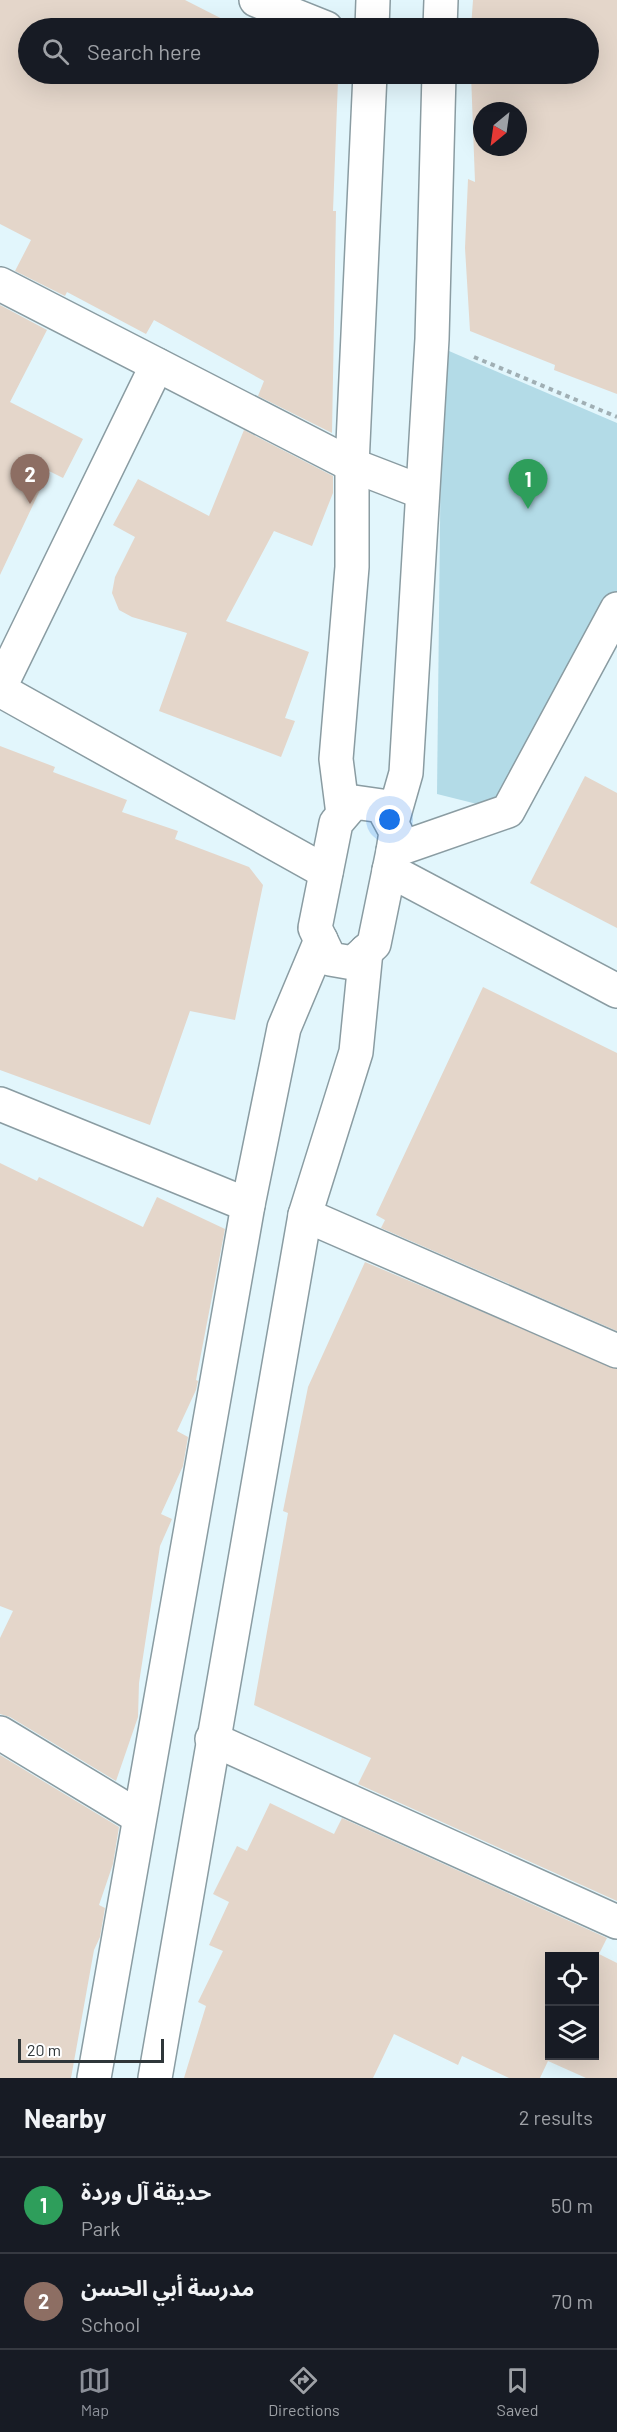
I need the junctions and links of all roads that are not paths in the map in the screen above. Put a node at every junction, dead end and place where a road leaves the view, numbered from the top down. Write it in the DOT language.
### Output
graph roads {
  1 [pos="256,0"];
  2 [pos="372,0"];
  3 [pos="441,0"];
  4 [pos="301,18"];
  5 [pos="372,18"];
  6 [pos="440,18"];
  7 [pos="370,84"];
  8 [pos="439,84"];
  9 [pos="0,284"];
  10 [pos="157,365"];
  11 [pos="352,465"];
  12 [pos="422,492"];
  13 [pos="617,609"];
  14 [pos="0,689"];
  15 [pos="344,814"];
  16 [pos="391,848"];
  17 [pos="326,872"];
  18 [pos="321,940"];
  19 [pos="366,951"];
  20 [pos="617,991"];
  21 [pos="0,1104"];
  22 [pos="248,1205"];
  23 [pos="305,1215"];
  24 [pos="617,1351"];
  25 [pos="0,1733"];
  26 [pos="212,1739"];
  27 [pos="139,1817"];
  28 [pos="617,1922"];
  29 [pos="94,2078"];
  30 [pos="155,2078"];
  1 -- 4 [label="street"];
  2 -- 5 [label="street"];
  3 -- 6 [label="street"];
  7 -- 11 [label="street"];
  8 -- 12 [label="street"];
  9 -- 10 [label="street"];
  10 -- 11 [label="street"];
  10 -- 14 [label="street"];
  11 -- 12 [label="street"];
  11 -- 15 [label="street"];
  12 -- 16 [label="street"];
  13 -- 16 [label="street"];
  14 -- 17 [label="street"];
  15 -- 16 [label="street"];
  15 -- 17 [label="street"];
  16 -- 19 [label="street"];
  16 -- 20 [label="street"];
  17 -- 18 [label="street"];
  18 -- 19 [label="street"];
  18 -- 22 [label="street"];
  19 -- 23 [label="street"];
  21 -- 22 [label="street"];
  22 -- 27 [label="street"];
  23 -- 24 [label="street"];
  23 -- 26 [label="street"];
  25 -- 27 [label="street"];
  26 -- 28 [label="street"];
  26 -- 30 [label="street"];
  27 -- 29 [label="street"];
}
